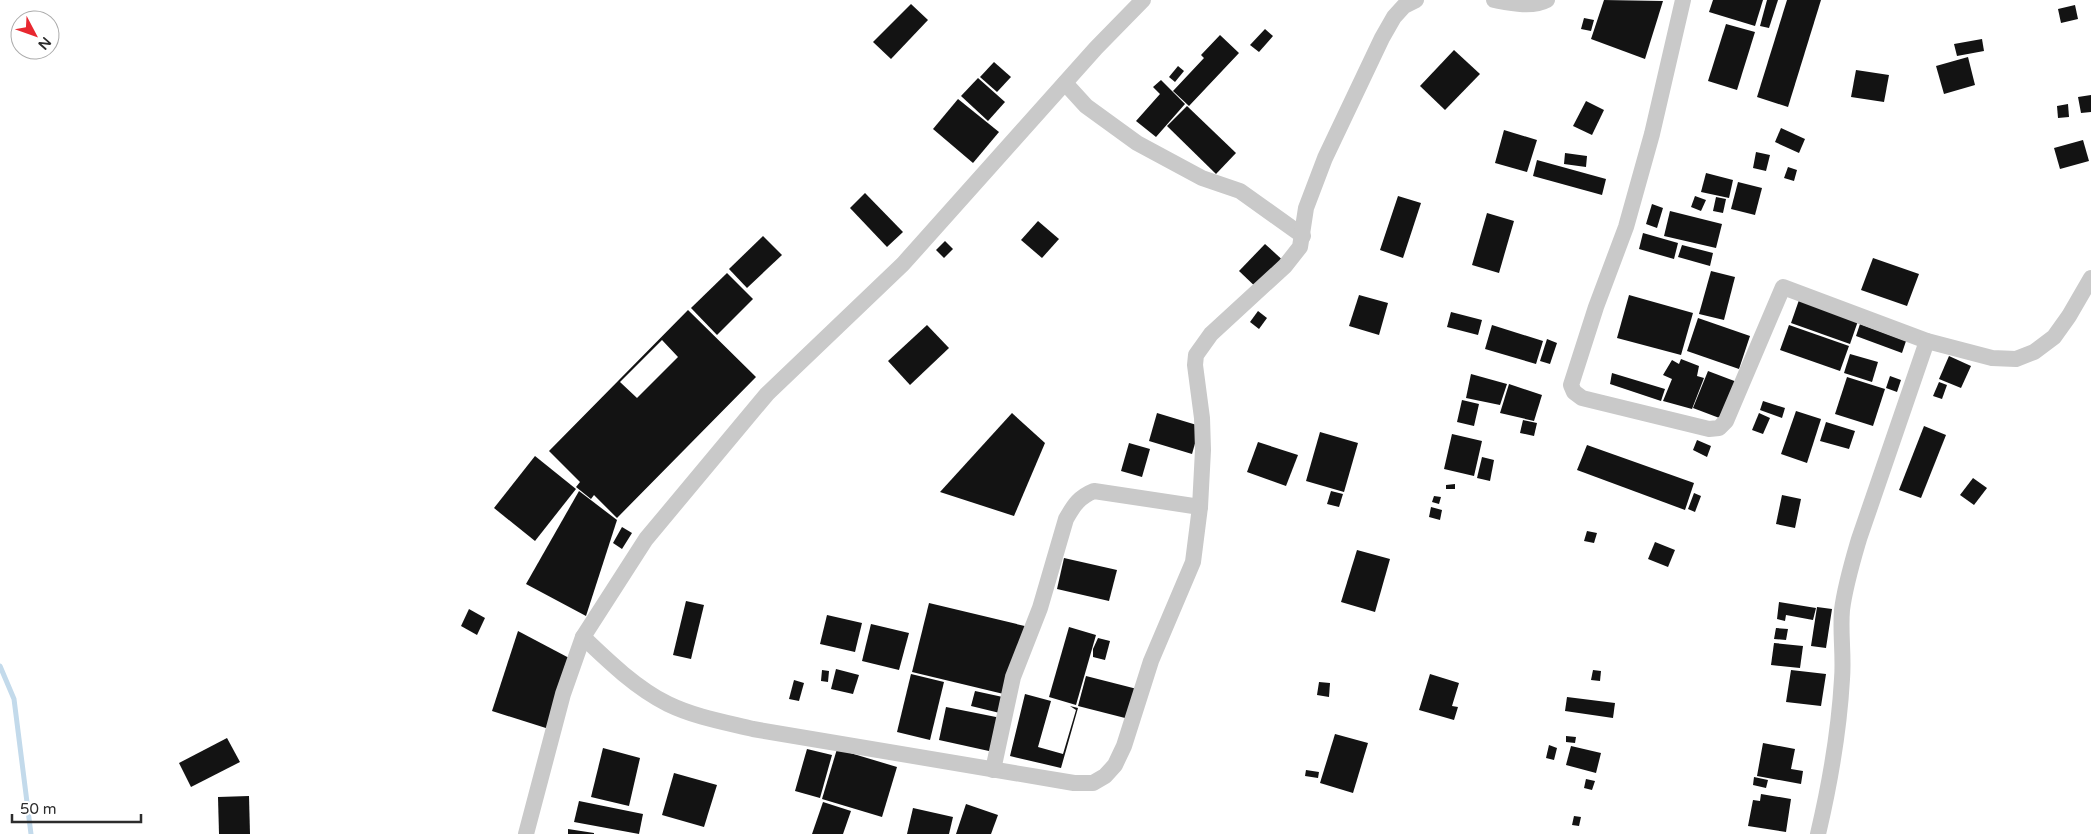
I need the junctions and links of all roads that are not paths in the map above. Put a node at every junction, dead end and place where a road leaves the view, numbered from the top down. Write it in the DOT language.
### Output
graph roads {
  1 [pos="1143,0"];
  2 [pos="1416,0"];
  3 [pos="1494,0"];
  4 [pos="1547,0"];
  5 [pos="1683,0"];
  6 [pos="1065,83"];
  7 [pos="1303,236"];
  8 [pos="2091,278"];
  9 [pos="1927,341"];
  10 [pos="1200,507"];
  11 [pos="583,637"];
  12 [pos="993,770"];
  13 [pos="526,834"];
  14 [pos="1818,834"];
  1 -- 6 [label="street"];
  2 -- 7 [label="street"];
  3 -- 4 [label="street"];
  5 -- 9 [label="street"];
  6 -- 7 [label="street"];
  6 -- 11 [label="street"];
  7 -- 10 [label="street"];
  8 -- 9 [label="street"];
  9 -- 14 [label="street"];
  10 -- 12 [label="street"];
  10 -- 12 [label="street"];
  11 -- 12 [label="street"];
  11 -- 13 [label="street"];
}
